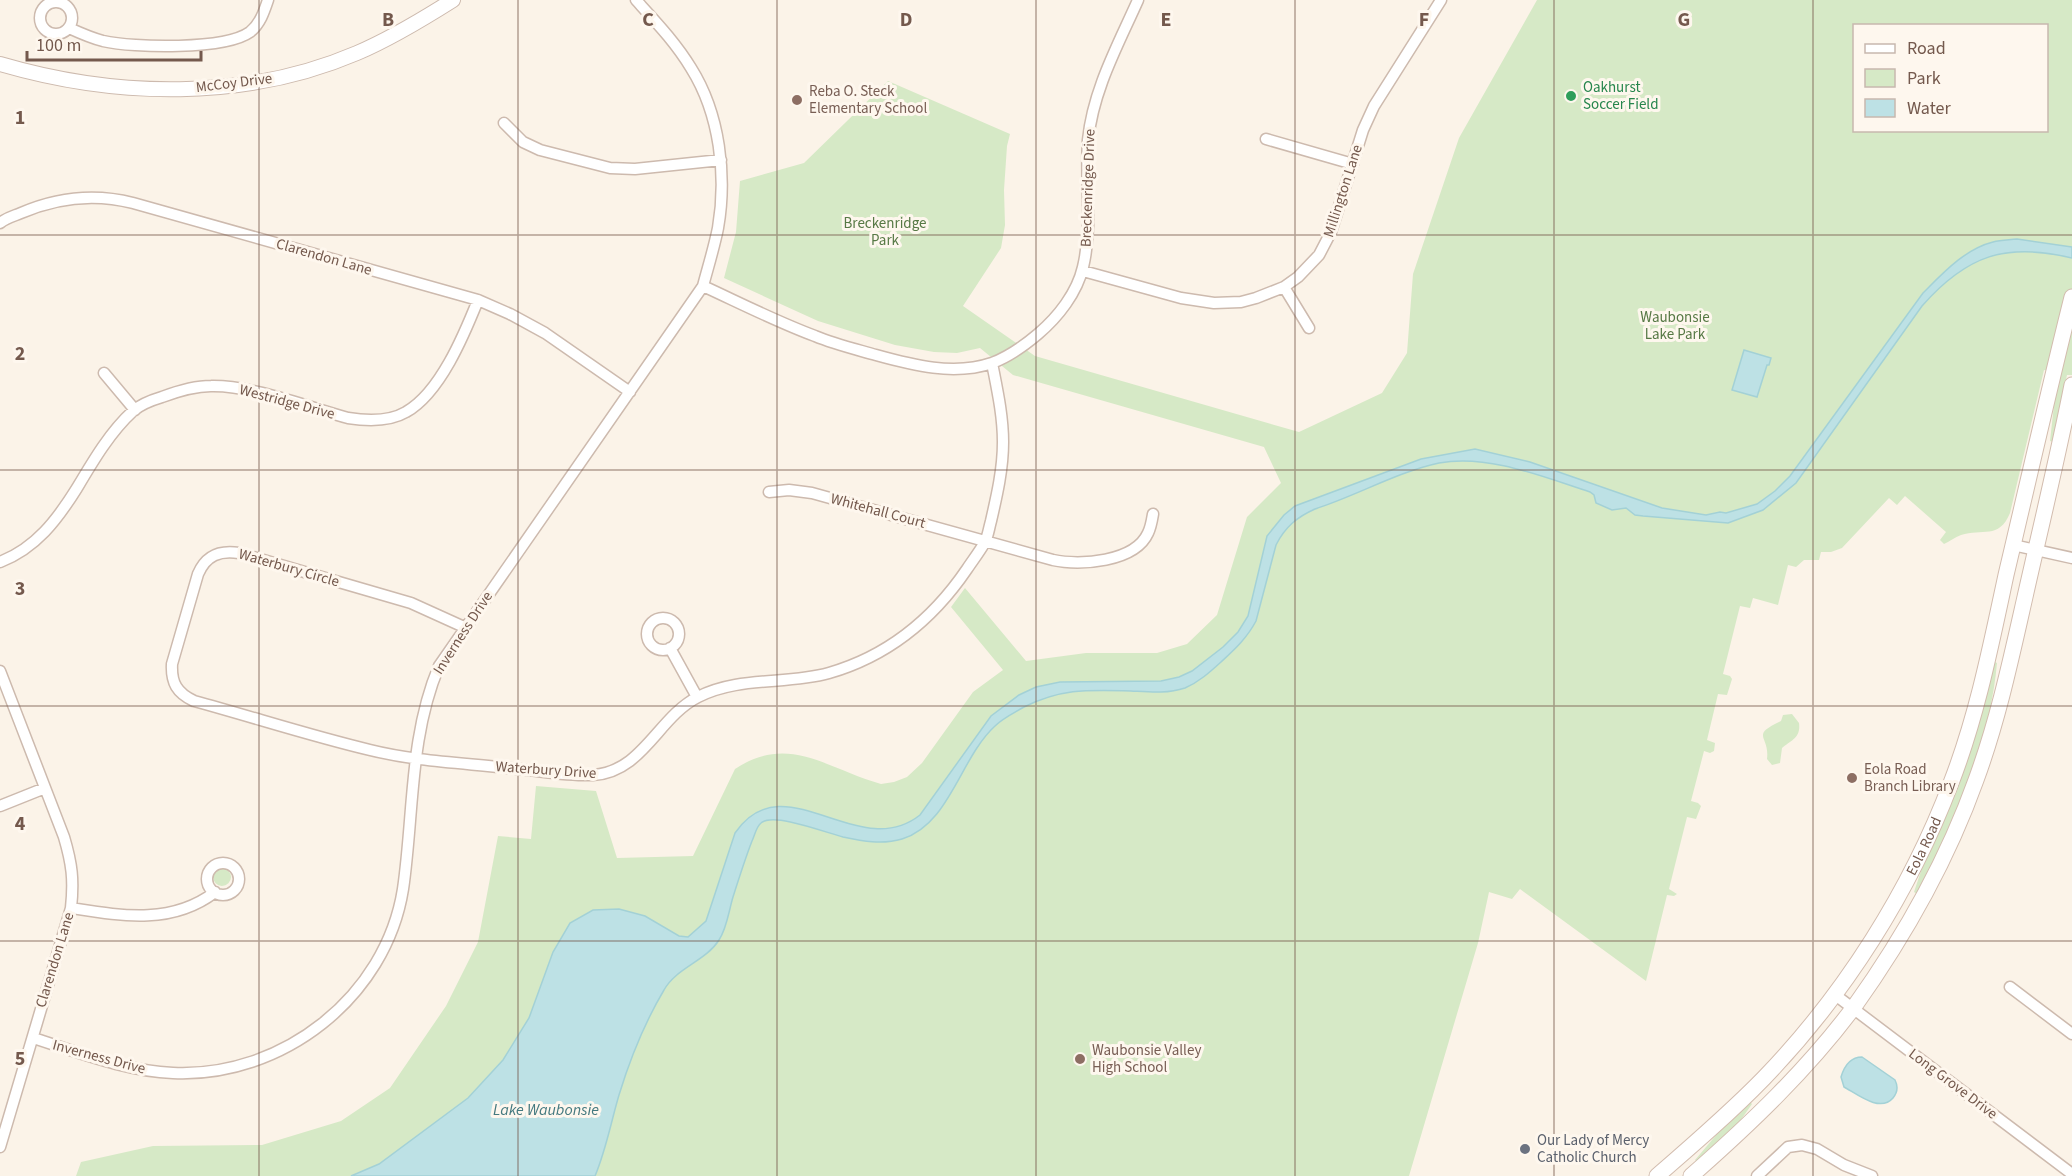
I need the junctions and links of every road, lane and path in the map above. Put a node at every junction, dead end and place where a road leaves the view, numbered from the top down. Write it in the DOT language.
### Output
graph roads {
  1 [pos="268,0"];
  2 [pos="453,0"];
  3 [pos="636,0"];
  4 [pos="1138,0"];
  5 [pos="1441,0"];
  6 [pos="69,28"];
  7 [pos="0,64"];
  8 [pos="504,123"];
  9 [pos="1266,139"];
  10 [pos="721,160"];
  11 [pos="1353,164"];
  12 [pos="0,223"];
  13 [pos="1083,271"];
  14 [pos="703,286"];
  15 [pos="1284,287"];
  16 [pos="2072,297"];
  17 [pos="478,300"];
  18 [pos="1309,328"];
  19 [pos="992,363"];
  20 [pos="104,373"];
  21 [pos="2072,385"];
  22 [pos="630,392"];
  23 [pos="135,410"];
  24 [pos="769,492"];
  25 [pos="1153,514"];
  26 [pos="986,541"];
  27 [pos="2013,545"];
  28 [pos="2036,550"];
  29 [pos="2072,558"];
  30 [pos="0,562"];
  31 [pos="464,627"];
  32 [pos="670,648"];
  33 [pos="0,671"];
  34 [pos="697,697"];
  35 [pos="415,757"];
  36 [pos="45,788"];
  37 [pos="0,806"];
  38 [pos="215,892"];
  39 [pos="72,908"];
  40 [pos="2010,987"];
  41 [pos="1834,994"];
  42 [pos="1853,1008"];
  43 [pos="2072,1034"];
  44 [pos="33,1038"];
  45 [pos="0,1147"];
  46 [pos="2072,1173"];
  47 [pos="1657,1176"];
  48 [pos="1691,1176"];
  49 [pos="1757,1176"];
  50 [pos="1872,1176"];
  1 -- 6 [label="street"];
  2 -- 7 [label="street, McCoy Drive"];
  3 -- 10 [label="street, Inverness Drive"];
  4 -- 13 [label="street, Breckenridge Drive"];
  5 -- 11 [label="street, Millington Lane"];
  8 -- 10 [label="street"];
  9 -- 11 [label="street"];
  10 -- 14 [label="street, Inverness Drive"];
  11 -- 15 [label="street, Millington Lane"];
  12 -- 17 [label="street, Clarendon Lane"];
  13 -- 15 [label="street, Millington Lane"];
  13 -- 19 [label="street, Breckenridge Drive"];
  14 -- 19 [label="street, Breckenridge Drive"];
  14 -- 22 [label="street, Inverness Drive"];
  15 -- 18 [label="street"];
  16 -- 27 [label="main road, Eola Road"];
  17 -- 22 [label="street, Clarendon Lane"];
  17 -- 23 [label="street, Westridge Drive"];
  19 -- 26 [label="street, Waterbury Drive"];
  20 -- 23 [label="street"];
  21 -- 28 [label="main road, Eola Road"];
  22 -- 31 [label="street, Inverness Drive"];
  23 -- 30 [label="street, Westridge Drive"];
  24 -- 26 [label="street, Whitehall Court"];
  25 -- 26 [label="street, Whitehall Court"];
  26 -- 34 [label="street, Waterbury Drive"];
  27 -- 28 [label="street"];
  27 -- 41 [label="main road, Eola Road"];
  28 -- 29 [label="street"];
  28 -- 42 [label="main road, Eola Road"];
  31 -- 35 [label="street, Inverness Drive"];
  31 -- 35 [label="street, Waterbury Circle"];
  32 -- 34 [label="street"];
  33 -- 36 [label="street, Clarendon Lane"];
  34 -- 35 [label="street, Waterbury Drive"];
  35 -- 44 [label="street, Inverness Drive"];
  36 -- 37 [label="street"];
  36 -- 39 [label="street, Clarendon Lane"];
  38 -- 39 [label="street"];
  39 -- 44 [label="street, Clarendon Lane"];
  40 -- 43 [label="street"];
  41 -- 42 [label="street, Long Grove Drive"];
  41 -- 47 [label="main road, Eola Road"];
  42 -- 46 [label="street, Long Grove Drive"];
  42 -- 48 [label="main road, Eola Road"];
  44 -- 45 [label="street, Clarendon Lane"];
  49 -- 50 [label="street"];
}
